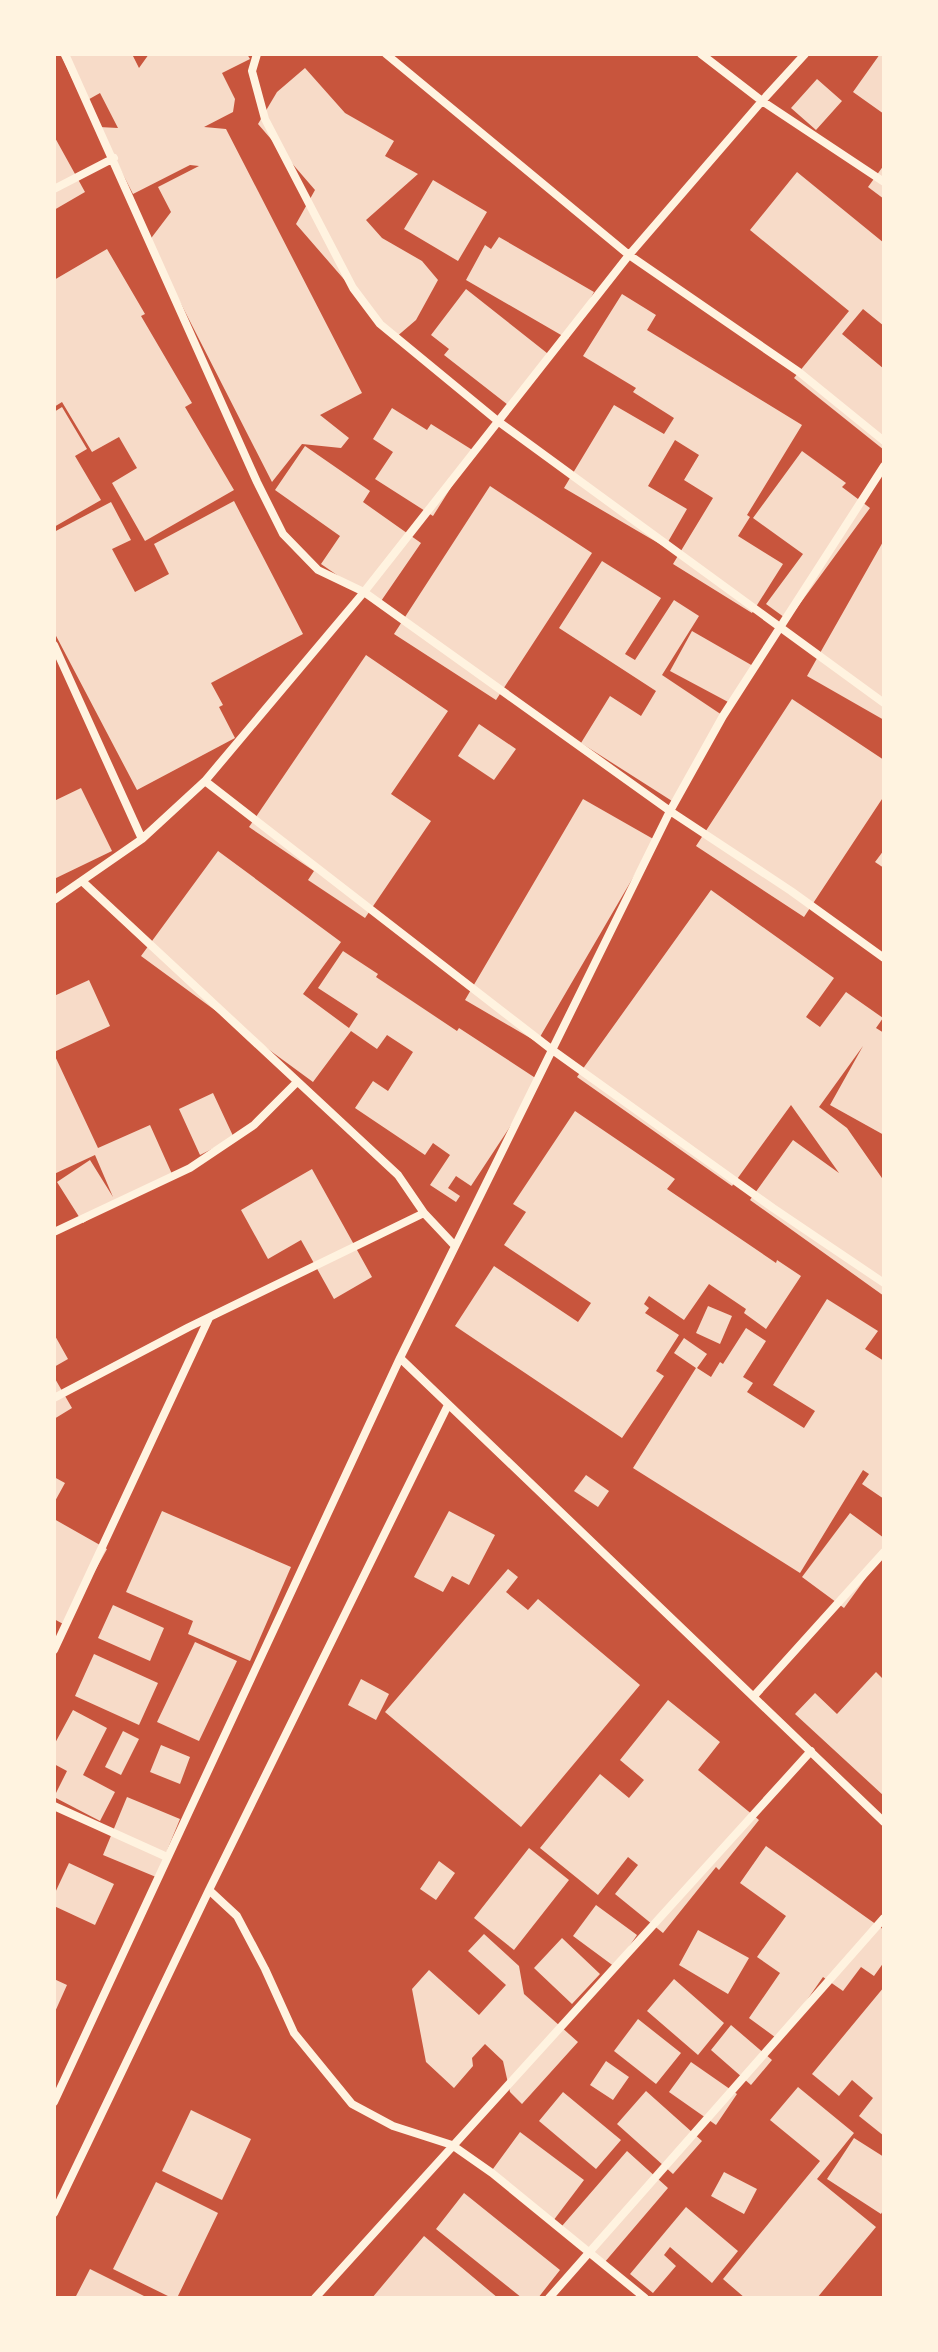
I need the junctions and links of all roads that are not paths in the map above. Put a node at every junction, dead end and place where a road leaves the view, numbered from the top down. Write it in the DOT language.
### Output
graph roads {
  1 [pos="65,54"];
  2 [pos="257,54"];
  3 [pos="386,54"];
  4 [pos="701,54"];
  5 [pos="805,54"];
  6 [pos="762,101"];
  7 [pos="114,158"];
  8 [pos="884,182"];
  9 [pos="54,189"];
  10 [pos="629,255"];
  11 [pos="499,422"];
  12 [pos="884,441"];
  13 [pos="884,466"];
  14 [pos="364,592"];
  15 [pos="781,626"];
  16 [pos="54,645"];
  17 [pos="884,703"];
  18 [pos="205,781"];
  19 [pos="670,811"];
  20 [pos="142,839"];
  21 [pos="83,882"];
  22 [pos="54,900"];
  23 [pos="884,958"];
  24 [pos="551,1049"];
  25 [pos="296,1083"];
  26 [pos="424,1213"];
  27 [pos="54,1232"];
  28 [pos="455,1246"];
  29 [pos="884,1283"];
  30 [pos="209,1318"];
  31 [pos="400,1358"];
  32 [pos="54,1398"];
  33 [pos="448,1405"];
  34 [pos="884,1552"];
  35 [pos="54,1650"];
  36 [pos="754,1696"];
  37 [pos="811,1751"];
  38 [pos="54,1806"];
  39 [pos="884,1822"];
  40 [pos="167,1857"];
  41 [pos="209,1890"];
  42 [pos="884,1918"];
  43 [pos="54,2102"];
  44 [pos="452,2145"];
  45 [pos="54,2213"];
  46 [pos="589,2252"];
  47 [pos="315,2298"];
  48 [pos="549,2298"];
  49 [pos="645,2298"];
  1 -- 7 [label="street"];
  2 -- 11 [label="street"];
  3 -- 10 [label="street"];
  4 -- 6 [label="street"];
  5 -- 6 [label="street"];
  6 -- 8 [label="street"];
  6 -- 10 [label="street"];
  7 -- 9 [label="street"];
  7 -- 14 [label="street"];
  10 -- 11 [label="street"];
  10 -- 12 [label="street"];
  11 -- 14 [label="street"];
  11 -- 15 [label="street"];
  13 -- 15 [label="street"];
  14 -- 18 [label="street"];
  14 -- 19 [label="street"];
  15 -- 17 [label="street"];
  15 -- 19 [label="street"];
  16 -- 20 [label="street"];
  18 -- 20 [label="street"];
  18 -- 24 [label="street"];
  19 -- 23 [label="street"];
  19 -- 24 [label="street"];
  20 -- 21 [label="street"];
  21 -- 22 [label="street"];
  21 -- 25 [label="street"];
  24 -- 28 [label="street"];
  24 -- 29 [label="street"];
  25 -- 26 [label="street"];
  25 -- 27 [label="street"];
  26 -- 28 [label="street"];
  26 -- 30 [label="street"];
  28 -- 31 [label="street"];
  30 -- 32 [label="street"];
  30 -- 35 [label="street"];
  31 -- 33 [label="street"];
  31 -- 40 [label="street"];
  33 -- 36 [label="street"];
  33 -- 41 [label="street"];
  34 -- 36 [label="street"];
  36 -- 37 [label="street"];
  37 -- 39 [label="street"];
  37 -- 44 [label="street"];
  38 -- 40 [label="street"];
  40 -- 43 [label="street"];
  41 -- 44 [label="street"];
  41 -- 45 [label="street"];
  42 -- 46 [label="street"];
  44 -- 46 [label="street"];
  44 -- 47 [label="street"];
  46 -- 48 [label="street"];
  46 -- 49 [label="street"];
}
